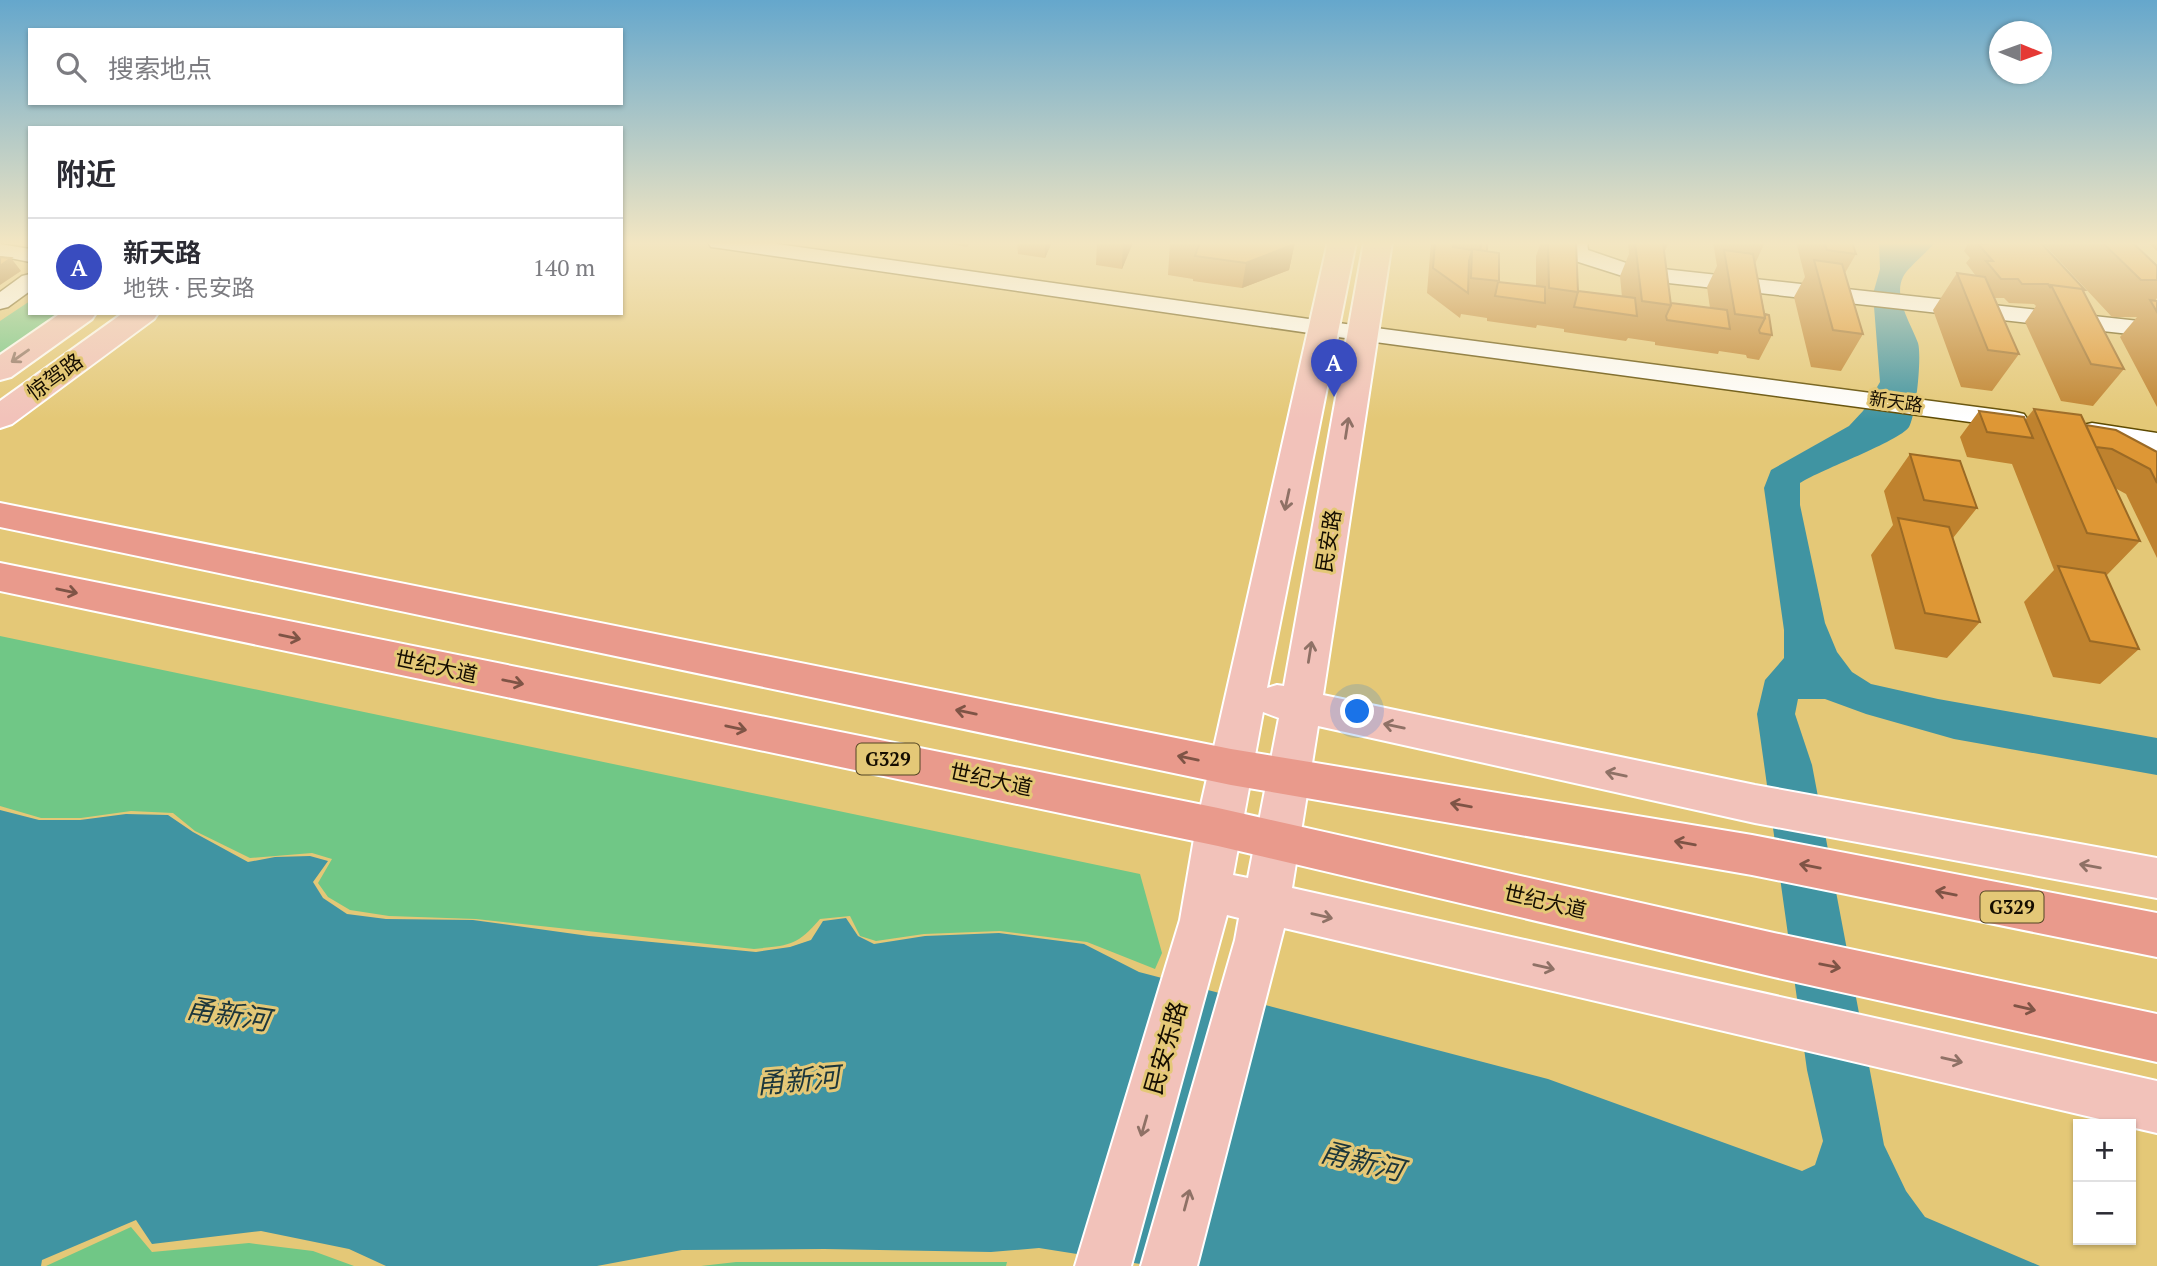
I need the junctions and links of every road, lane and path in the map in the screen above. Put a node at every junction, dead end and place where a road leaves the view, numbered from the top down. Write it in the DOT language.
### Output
graph roads {
  1 [pos="1134,301"];
  2 [pos="1329,301"];
  3 [pos="1368,301"];
  4 [pos="1880,301"];
  5 [pos="78,315"];
  6 [pos="140,315"];
  7 [pos="1323,328"];
  8 [pos="2157,330"];
  9 [pos="1363,332"];
  10 [pos="0,370"];
  11 [pos="0,417"];
  12 [pos="2036,423"];
  13 [pos="2063,427"];
  14 [pos="2157,442"];
  15 [pos="0,515"];
  16 [pos="0,578"];
  17 [pos="1246,694"];
  18 [pos="1301,706"];
  19 [pos="1231,767"];
  20 [pos="1290,776"];
  21 [pos="1218,827"];
  22 [pos="1279,840"];
  23 [pos="2157,878"];
  24 [pos="1206,905"];
  25 [pos="1262,922"];
  26 [pos="2157,935"];
  27 [pos="2157,1038"];
  28 [pos="2157,1107"];
  29 [pos="1103,1266"];
  30 [pos="1169,1266"];
  1 -- 7 [label="street, 新天路"];
  2 -- 7 [label="main road"];
  3 -- 9 [label="main road, 民安路"];
  4 -- 8 [label="street"];
  5 -- 10 [label="main road, 惊驾路, one-way"];
  6 -- 11 [label="main road, 惊驾路"];
  7 -- 9 [label="street, 新天路"];
  7 -- 17 [label="main road, one-way"];
  9 -- 12 [label="street, 新天路"];
  18 -- 9 [label="main road, 民安路, one-way"];
  13 -- 14 [label="street"];
  19 -- 15 [label="highway, one-way"];
  16 -- 21 [label="highway, 世纪大道 / G329, one-way"];
  17 -- 18 [label="main road"];
  17 -- 19 [label="main road"];
  18 -- 20 [label="main road, 民安路"];
  23 -- 18 [label="main road, one-way"];
  19 -- 20 [label="highway"];
  19 -- 21 [label="main road"];
  20 -- 22 [label="main road, 民安路"];
  26 -- 20 [label="highway, G329, one-way"];
  21 -- 22 [label="highway, 世纪大道 / G329"];
  21 -- 24 [label="main road, 民安东路"];
  22 -- 25 [label="main road"];
  22 -- 27 [label="highway, 世纪大道 / G329, one-way"];
  24 -- 25 [label="main road"];
  24 -- 29 [label="main road, 民安东路, one-way"];
  25 -- 28 [label="main road, one-way"];
  30 -- 25 [label="main road, one-way"];
}
